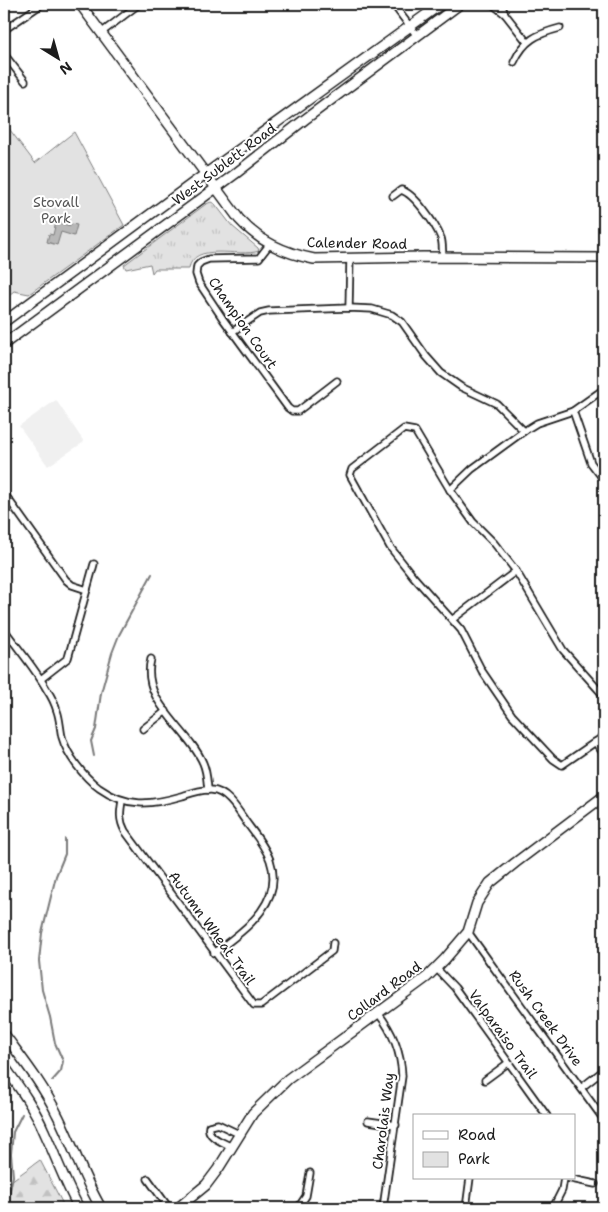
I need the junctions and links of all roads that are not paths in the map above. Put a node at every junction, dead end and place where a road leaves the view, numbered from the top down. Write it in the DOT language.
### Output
graph roads {
  1 [pos="42,4"];
  2 [pos="80,4"];
  3 [pos="139,4"];
  4 [pos="393,4"];
  5 [pos="441,4"];
  6 [pos="460,4"];
  7 [pos="492,4"];
  8 [pos="501,4"];
  9 [pos="505,14"];
  10 [pos="410,27"];
  11 [pos="560,28"];
  12 [pos="4,30"];
  13 [pos="101,32"];
  14 [pos="417,36"];
  15 [pos="527,42"];
  16 [pos="4,54"];
  17 [pos="514,62"];
  18 [pos="25,81"];
  19 [pos="205,174"];
  20 [pos="216,188"];
  21 [pos="393,196"];
  22 [pos="269,245"];
  23 [pos="443,257"];
  24 [pos="350,258"];
  25 [pos="604,258"];
  26 [pos="350,308"];
  27 [pos="4,322"];
  28 [pos="232,332"];
  29 [pos="4,344"];
  30 [pos="337,381"];
  31 [pos="604,389"];
  32 [pos="573,411"];
  33 [pos="524,431"];
  34 [pos="604,480"];
  35 [pos="450,490"];
  36 [pos="4,493"];
  37 [pos="94,564"];
  38 [pos="516,571"];
  39 [pos="86,590"];
  40 [pos="454,619"];
  41 [pos="4,629"];
  42 [pos="151,659"];
  43 [pos="41,679"];
  44 [pos="604,696"];
  45 [pos="166,711"];
  46 [pos="143,729"];
  47 [pos="601,740"];
  48 [pos="604,754"];
  49 [pos="208,790"];
  50 [pos="604,796"];
  51 [pos="122,801"];
  52 [pos="468,932"];
  53 [pos="333,943"];
  54 [pos="214,953"];
  55 [pos="436,968"];
  56 [pos="378,1013"];
  57 [pos="4,1034"];
  58 [pos="508,1063"];
  59 [pos="4,1066"];
  60 [pos="604,1070"];
  61 [pos="485,1080"];
  62 [pos="581,1088"];
  63 [pos="546,1114"];
  64 [pos="604,1120"];
  65 [pos="368,1121"];
  66 [pos="396,1125"];
  67 [pos="239,1134"];
  68 [pos="232,1147"];
  69 [pos="310,1173"];
  70 [pos="148,1179"];
  71 [pos="470,1180"];
  72 [pos="564,1180"];
  73 [pos="575,1180"];
  74 [pos="595,1184"];
  75 [pos="79,1208"];
  76 [pos="101,1208"];
  77 [pos="169,1208"];
  78 [pos="178,1208"];
  79 [pos="298,1208"];
  80 [pos="384,1208"];
  81 [pos="466,1208"];
  82 [pos="553,1208"];
  1 -- 12 [label="street"];
  2 -- 13 [label="main road, Calender Road"];
  3 -- 13 [label="street"];
  4 -- 10 [label="street"];
  5 -- 10 [label="main road, West Sublett Road"];
  6 -- 14 [label="main road, West Sublett Road"];
  7 -- 9 [label="street"];
  8 -- 9 [label="street"];
  9 -- 15 [label="street"];
  10 -- 14 [label="street"];
  10 -- 19 [label="main road, West Sublett Road"];
  11 -- 15 [label="street"];
  13 -- 19 [label="main road, Calender Road"];
  14 -- 20 [label="main road, West Sublett Road"];
  15 -- 17 [label="street"];
  16 -- 18 [label="street"];
  19 -- 20 [label="main road, Calender Road"];
  19 -- 27 [label="main road, West Sublett Road"];
  20 -- 22 [label="main road, Calender Road"];
  20 -- 29 [label="main road, West Sublett Road"];
  21 -- 23 [label="street"];
  22 -- 24 [label="main road, Calender Road"];
  22 -- 28 [label="street, Champion Court"];
  23 -- 24 [label="main road, Calender Road"];
  23 -- 25 [label="main road, Calender Road"];
  24 -- 26 [label="street"];
  26 -- 28 [label="street"];
  26 -- 33 [label="street"];
  28 -- 30 [label="street, Champion Court"];
  31 -- 32 [label="street"];
  32 -- 33 [label="street"];
  32 -- 34 [label="street"];
  33 -- 35 [label="street"];
  35 -- 38 [label="street"];
  35 -- 40 [label="street"];
  36 -- 39 [label="street"];
  37 -- 39 [label="street"];
  38 -- 40 [label="street"];
  38 -- 44 [label="street"];
  39 -- 43 [label="street"];
  40 -- 47 [label="street"];
  41 -- 43 [label="street"];
  42 -- 45 [label="street"];
  43 -- 51 [label="street"];
  45 -- 46 [label="street"];
  45 -- 49 [label="street"];
  47 -- 48 [label="street"];
  49 -- 51 [label="street"];
  49 -- 54 [label="street"];
  50 -- 52 [label="main road, Collard Road"];
  51 -- 54 [label="street, Autumn Wheat Trail"];
  52 -- 55 [label="main road, Collard Road"];
  52 -- 62 [label="street, Rush Creek Drive"];
  53 -- 54 [label="street, Autumn Wheat Trail"];
  55 -- 56 [label="main road, Collard Road"];
  55 -- 58 [label="street, Valparaiso Trail"];
  56 -- 66 [label="street, Charolais Way"];
  56 -- 67 [label="main road, Collard Road"];
  57 -- 76 [label="main road"];
  58 -- 61 [label="street"];
  58 -- 63 [label="street, Valparaiso Trail"];
  59 -- 75 [label="main road"];
  60 -- 62 [label="street"];
  62 -- 64 [label="street, Rush Creek Drive"];
  65 -- 66 [label="street"];
  66 -- 80 [label="street, Charolais Way"];
  67 -- 68 [label="main road, Collard Road"];
  67 -- 68 [label="street"];
  68 -- 78 [label="main road, Collard Road"];
  69 -- 79 [label="street"];
  70 -- 77 [label="street"];
  71 -- 81 [label="street"];
  72 -- 82 [label="street"];
  73 -- 74 [label="street"];
}
